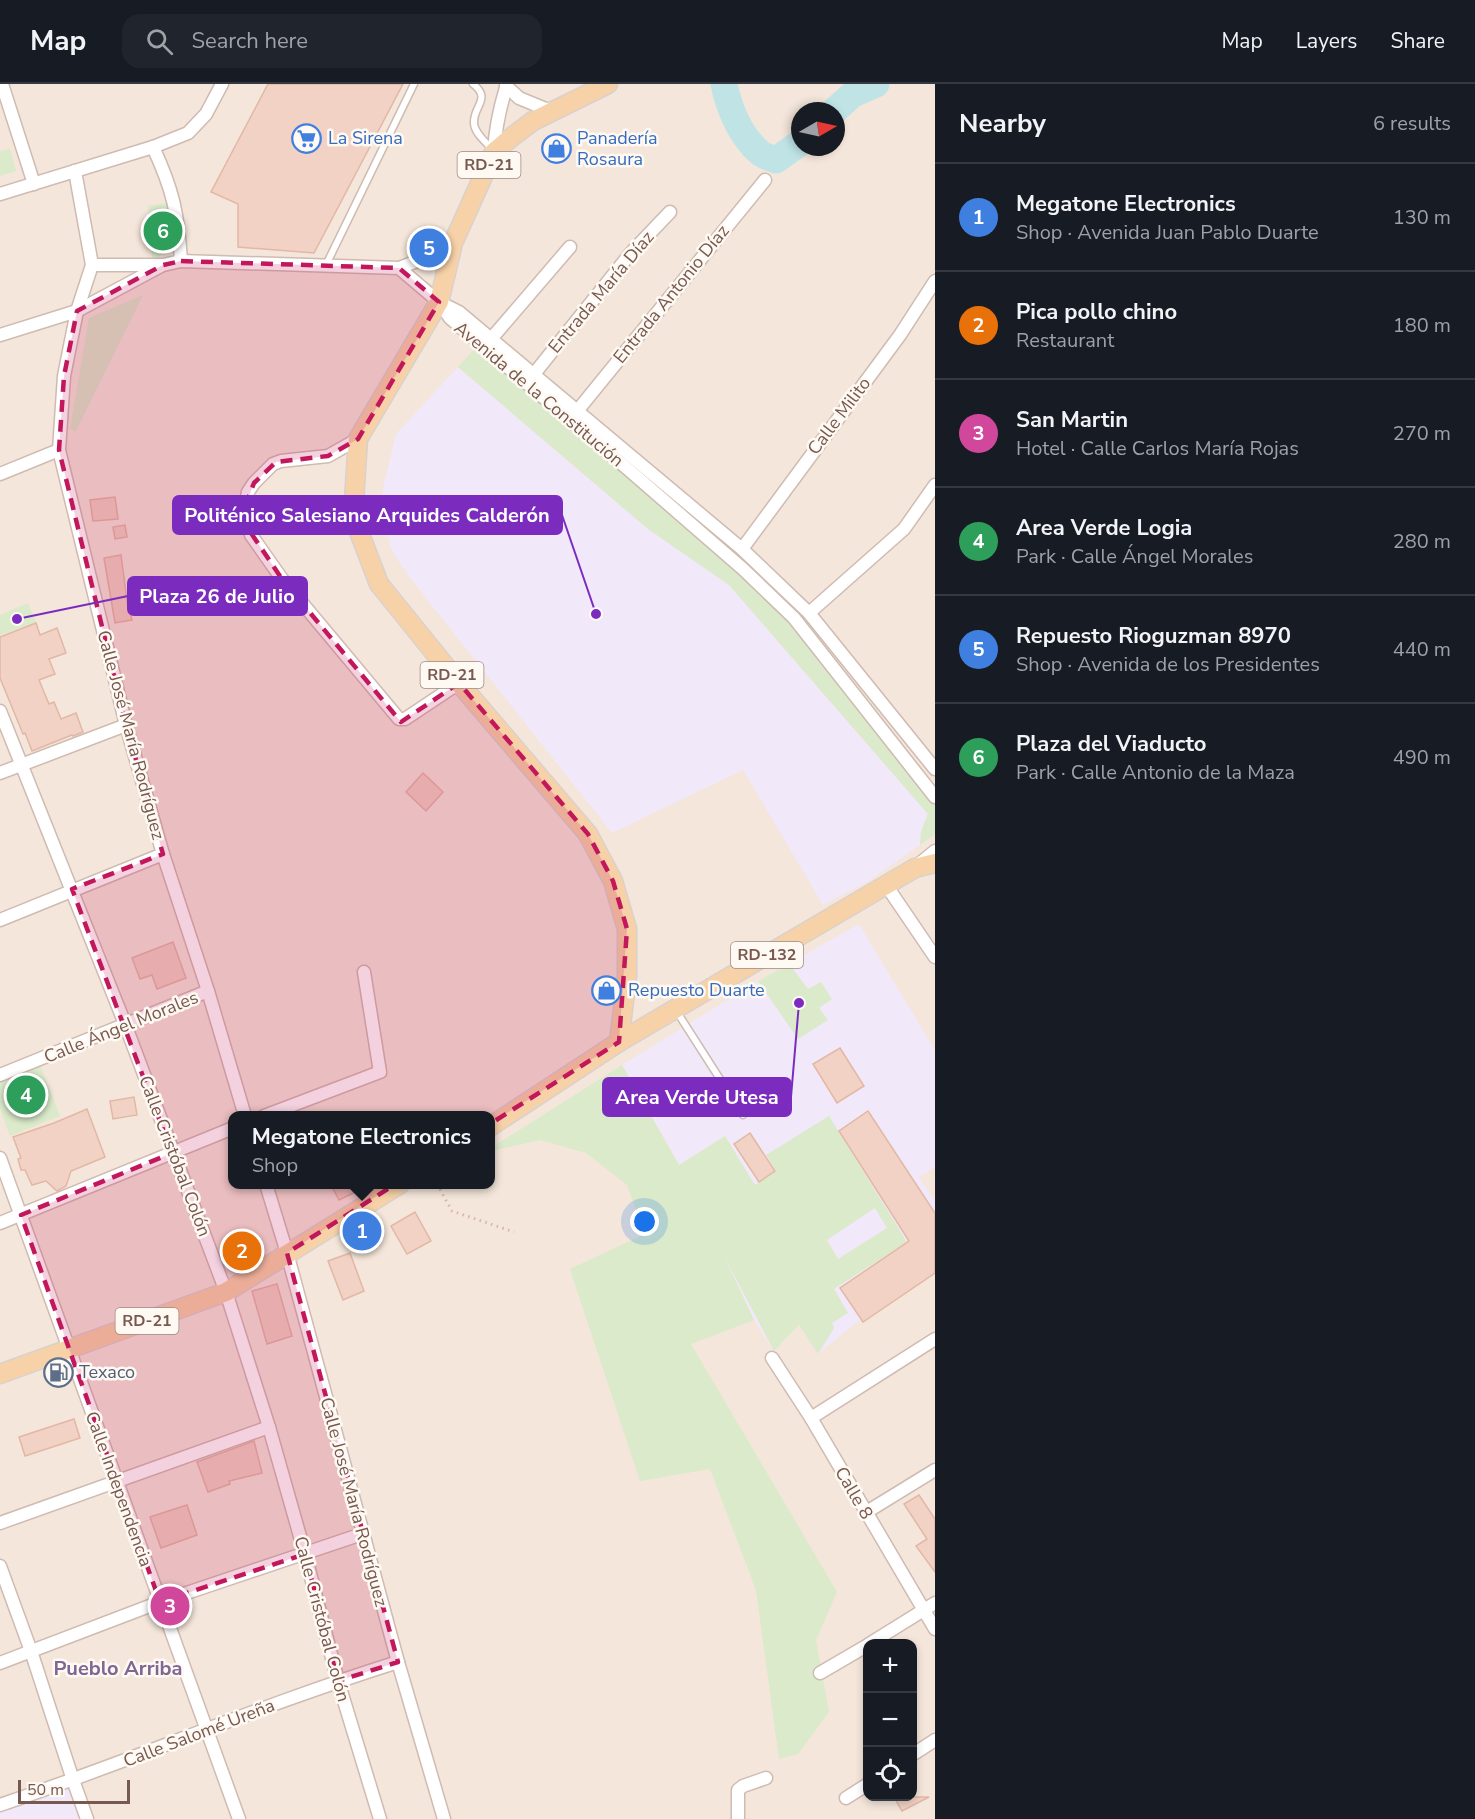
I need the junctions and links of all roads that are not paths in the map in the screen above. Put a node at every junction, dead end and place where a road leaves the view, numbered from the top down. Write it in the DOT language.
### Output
graph roads {
  1 [pos="2,84"];
  2 [pos="222,84"];
  3 [pos="414,84"];
  4 [pos="473,84"];
  5 [pos="608,84"];
  6 [pos="505,85"];
  7 [pos="553,112"];
  8 [pos="153,147"];
  9 [pos="494,152"];
  10 [pos="75,171"];
  11 [pos="765,180"];
  12 [pos="34,184"];
  13 [pos="0,194"];
  14 [pos="670,212"];
  15 [pos="453,243"];
  16 [pos="570,247"];
  17 [pos="181,261"];
  18 [pos="92,265"];
  19 [pos="163,265"];
  20 [pos="326,265"];
  21 [pos="399,268"];
  22 [pos="935,281"];
  23 [pos="439,302"];
  24 [pos="77,311"];
  25 [pos="0,335"];
  26 [pos="491,339"];
  27 [pos="534,374"];
  28 [pos="578,410"];
  29 [pos="358,439"];
  30 [pos="59,450"];
  31 [pos="0,474"];
  32 [pos="935,485"];
  33 [pos="741,549"];
  34 [pos="809,613"];
  35 [pos="459,683"];
  36 [pos="0,711"];
  37 [pos="126,725"];
  38 [pos="21,764"];
  39 [pos="935,769"];
  40 [pos="0,772"];
  41 [pos="935,796"];
  42 [pos="935,851"];
  43 [pos="163,854"];
  44 [pos="935,863"];
  45 [pos="915,868"];
  46 [pos="886,885"];
  47 [pos="72,889"];
  48 [pos="0,920"];
  49 [pos="935,957"];
  50 [pos="364,972"];
  51 [pos="208,992"];
  52 [pos="675,1009"];
  53 [pos="125,1024"];
  54 [pos="619,1042"];
  55 [pos="0,1075"];
  56 [pos="244,1111"];
  57 [pos="277,1111"];
  58 [pos="743,1115"];
  59 [pos="495,1123"];
  60 [pos="228,1130"];
  61 [pos="172,1152"];
  62 [pos="0,1158"];
  63 [pos="267,1189"];
  64 [pos="393,1189"];
  65 [pos="21,1215"];
  66 [pos="0,1223"];
  67 [pos="288,1253"];
  68 [pos="226,1292"];
  69 [pos="935,1340"];
  70 [pos="69,1350"];
  71 [pos="772,1358"];
  72 [pos="0,1374"];
  73 [pos="811,1418"];
  74 [pos="268,1427"];
  75 [pos="935,1470"];
  76 [pos="117,1481"];
  77 [pos="866,1513"];
  78 [pos="0,1522"];
  79 [pos="362,1534"];
  80 [pos="305,1554"];
  81 [pos="0,1566"];
  82 [pos="160,1602"];
  83 [pos="935,1603"];
  84 [pos="924,1611"];
  85 [pos="935,1629"];
  86 [pos="876,1639"];
  87 [pos="863,1647"];
  88 [pos="31,1651"];
  89 [pos="398,1662"];
  90 [pos="0,1663"];
  91 [pos="820,1673"];
  92 [pos="338,1681"];
  93 [pos="207,1730"];
  94 [pos="935,1740"];
  95 [pos="917,1752"];
  96 [pos="766,1778"];
  97 [pos="73,1780"];
  98 [pos="863,1787"];
  99 [pos="846,1798"];
  100 [pos="0,1805"];
  101 [pos="87,1819"];
  102 [pos="239,1819"];
  103 [pos="380,1819"];
  104 [pos="444,1819"];
  105 [pos="738,1819"];
  1 -- 12 [label="street"];
  2 -- 8 [label="street"];
  3 -- 20 [label="lane"];
  4 -- 9 [label="lane"];
  5 -- 7 [label="main road, RD-21"];
  6 -- 7 [label="street"];
  6 -- 9 [label="street"];
  7 -- 9 [label="main road, RD-21"];
  8 -- 10 [label="street"];
  8 -- 17 [label="street"];
  9 -- 15 [label="main road, RD-21"];
  10 -- 12 [label="street"];
  10 -- 18 [label="street, Calle José María Rodríguez"];
  11 -- 28 [label="street, Entrada Antonio Díaz"];
  12 -- 13 [label="street"];
  14 -- 27 [label="street, Entrada María Díaz"];
  15 -- 21 [label="street"];
  15 -- 23 [label="main road, RD-21"];
  16 -- 26 [label="street"];
  17 -- 19 [label="street"];
  17 -- 20 [label="street"];
  18 -- 19 [label="street"];
  18 -- 24 [label="street, Calle José María Rodríguez"];
  19 -- 24 [label="street"];
  20 -- 21 [label="street"];
  21 -- 23 [label="street"];
  22 -- 33 [label="street, Calle Milito"];
  23 -- 26 [label="street, Avenida de la Constitución"];
  23 -- 29 [label="main road, RD-21"];
  23 -- 41 [label="street, Avenida de la Constitución"];
  24 -- 25 [label="street"];
  24 -- 30 [label="street, Calle José María Rodríguez"];
  26 -- 27 [label="street, Avenida de la Constitución"];
  27 -- 28 [label="street, Avenida de la Constitución"];
  28 -- 33 [label="street, Avenida de la Constitución"];
  29 -- 35 [label="main road, RD-21"];
  29 -- 35 [label="street"];
  30 -- 31 [label="street"];
  30 -- 37 [label="street, Calle José María Rodríguez"];
  32 -- 34 [label="street"];
  33 -- 34 [label="street, Avenida de la Constitución"];
  34 -- 39 [label="street, Avenida de la Constitución"];
  35 -- 54 [label="main road, RD-21"];
  36 -- 38 [label="street, Calle Cristóbal Colón"];
  37 -- 38 [label="street"];
  37 -- 43 [label="street, Calle José María Rodríguez"];
  38 -- 40 [label="street"];
  38 -- 47 [label="street, Calle Cristóbal Colón"];
  42 -- 45 [label="street"];
  43 -- 47 [label="street"];
  43 -- 51 [label="street, Calle José María Rodríguez"];
  44 -- 45 [label="main road, RD-132"];
  45 -- 46 [label="main road, RD-132"];
  46 -- 49 [label="street"];
  46 -- 52 [label="main road, RD-132"];
  47 -- 48 [label="street"];
  47 -- 53 [label="street, Calle Cristóbal Colón"];
  50 -- 57 [label="street"];
  51 -- 53 [label="street, Calle Ángel Morales"];
  51 -- 56 [label="street, Calle José María Rodríguez"];
  52 -- 54 [label="main road, RD-132"];
  52 -- 58 [label="lane"];
  53 -- 55 [label="street, Calle Ángel Morales"];
  53 -- 61 [label="street, Calle Cristóbal Colón"];
  54 -- 59 [label="main road"];
  60 -- 61 [label="street"];
  61 -- 65 [label="street"];
  61 -- 68 [label="street, Calle Cristóbal Colón"];
  62 -- 65 [label="street, Calle Independencia"];
  63 -- 67 [label="street, Calle José María Rodríguez"];
  64 -- 67 [label="main road, RD-21"];
  65 -- 66 [label="street"];
  65 -- 70 [label="street, Calle Independencia"];
  67 -- 68 [label="main road, RD-21"];
  67 -- 79 [label="street, Calle José María Rodríguez"];
  68 -- 70 [label="main road, RD-21"];
  68 -- 74 [label="street, Calle Cristóbal Colón"];
  69 -- 73 [label="street"];
  70 -- 72 [label="main road, RD-21"];
  70 -- 76 [label="street, Calle Independencia"];
  71 -- 73 [label="street, Calle 8"];
  73 -- 77 [label="street, Calle 8"];
  74 -- 76 [label="street"];
  74 -- 80 [label="street, Calle Cristóbal Colón"];
  75 -- 77 [label="street"];
  76 -- 78 [label="street"];
  76 -- 82 [label="street, Calle Independencia"];
  77 -- 84 [label="street, Calle 8"];
  79 -- 80 [label="street"];
  79 -- 89 [label="street, Calle José María Rodríguez"];
  80 -- 82 [label="street"];
  80 -- 92 [label="street, Calle Cristóbal Colón"];
  81 -- 88 [label="street"];
  82 -- 88 [label="street"];
  82 -- 93 [label="street, Calle Independencia"];
  83 -- 84 [label="street"];
  84 -- 85 [label="street, Calle 8"];
  84 -- 86 [label="street"];
  87 -- 91 [label="street"];
  88 -- 90 [label="street"];
  88 -- 97 [label="street"];
  89 -- 92 [label="street, Calle Salomé Ureña"];
  89 -- 104 [label="street, Calle José María Rodríguez"];
  92 -- 93 [label="street, Calle Salomé Ureña"];
  92 -- 103 [label="street, Calle Cristóbal Colón"];
  93 -- 97 [label="street, Calle Salomé Ureña"];
  93 -- 102 [label="street, Calle Independencia"];
  94 -- 95 [label="street"];
  96 -- 105 [label="street"];
  97 -- 100 [label="street, Calle Salomé Ureña"];
  97 -- 101 [label="street"];
  98 -- 99 [label="street"];
}
